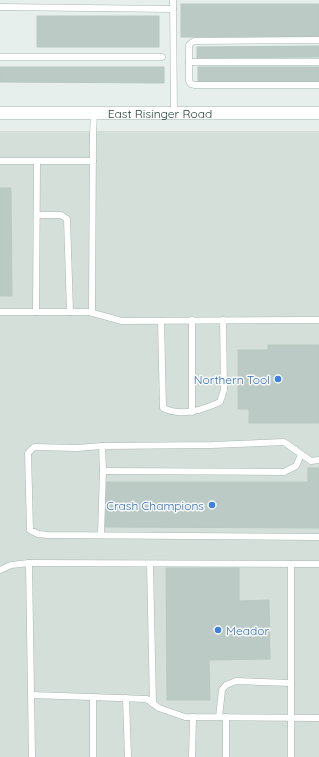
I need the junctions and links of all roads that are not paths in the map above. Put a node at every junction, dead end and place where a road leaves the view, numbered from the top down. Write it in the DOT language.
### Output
graph roads {
  1 [pos="173,0"];
  2 [pos="0,7"];
  3 [pos="173,8"];
  4 [pos="319,40"];
  5 [pos="0,57"];
  6 [pos="162,57"];
  7 [pos="189,62"];
  8 [pos="319,62"];
  9 [pos="319,85"];
  10 [pos="0,113"];
  11 [pos="94,113"];
  12 [pos="174,113"];
  13 [pos="319,113"];
  14 [pos="0,161"];
  15 [pos="92,161"];
  16 [pos="37,162"];
  17 [pos="36,214"];
  18 [pos="0,312"];
  19 [pos="36,312"];
  20 [pos="70,312"];
  21 [pos="89,312"];
  22 [pos="192,320"];
  23 [pos="223,320"];
  24 [pos="319,320"];
  25 [pos="162,321"];
  26 [pos="192,412"];
  27 [pos="102,446"];
  28 [pos="301,455"];
  29 [pos="319,460"];
  30 [pos="103,471"];
  31 [pos="101,535"];
  32 [pos="319,537"];
  33 [pos="29,563"];
  34 [pos="150,564"];
  35 [pos="291,564"];
  36 [pos="319,564"];
  37 [pos="0,570"];
  38 [pos="291,683"];
  39 [pos="32,695"];
  40 [pos="94,697"];
  41 [pos="126,698"];
  42 [pos="153,704"];
  43 [pos="193,717"];
  44 [pos="219,717"];
  45 [pos="226,717"];
  46 [pos="291,717"];
  47 [pos="319,718"];
  48 [pos="32,757"];
  49 [pos="93,757"];
  50 [pos="128,757"];
  51 [pos="192,757"];
  52 [pos="226,757"];
  53 [pos="291,757"];
  1 -- 3 [label="lane"];
  2 -- 3 [label="lane"];
  3 -- 12 [label="lane"];
  4 -- 7 [label="lane"];
  5 -- 6 [label="lane"];
  7 -- 8 [label="lane"];
  7 -- 9 [label="lane"];
  10 -- 11 [label="street, East Risinger Road"];
  11 -- 12 [label="street, East Risinger Road"];
  11 -- 15 [label="lane"];
  12 -- 13 [label="street, East Risinger Road"];
  14 -- 16 [label="lane"];
  15 -- 16 [label="lane"];
  15 -- 21 [label="lane"];
  16 -- 17 [label="lane"];
  17 -- 19 [label="lane"];
  17 -- 20 [label="lane"];
  18 -- 19 [label="lane"];
  19 -- 20 [label="lane"];
  20 -- 21 [label="lane"];
  21 -- 25 [label="lane"];
  22 -- 23 [label="lane"];
  22 -- 25 [label="lane"];
  22 -- 26 [label="lane"];
  23 -- 24 [label="lane"];
  23 -- 26 [label="lane"];
  25 -- 26 [label="lane"];
  27 -- 28 [label="lane"];
  27 -- 30 [label="lane"];
  27 -- 31 [label="lane"];
  28 -- 29 [label="lane"];
  28 -- 30 [label="lane"];
  30 -- 31 [label="lane"];
  31 -- 32 [label="lane"];
  33 -- 34 [label="lane"];
  33 -- 37 [label="lane"];
  33 -- 39 [label="lane"];
  34 -- 35 [label="lane"];
  34 -- 42 [label="lane"];
  35 -- 36 [label="lane"];
  35 -- 38 [label="lane"];
  38 -- 44 [label="lane"];
  38 -- 46 [label="lane"];
  39 -- 40 [label="lane"];
  39 -- 48 [label="lane"];
  40 -- 41 [label="lane"];
  40 -- 49 [label="lane"];
  41 -- 42 [label="lane"];
  41 -- 50 [label="lane"];
  42 -- 43 [label="lane"];
  43 -- 44 [label="lane"];
  43 -- 51 [label="lane"];
  44 -- 45 [label="lane"];
  45 -- 46 [label="lane"];
  45 -- 52 [label="lane"];
  46 -- 47 [label="lane"];
  46 -- 53 [label="lane"];
}
